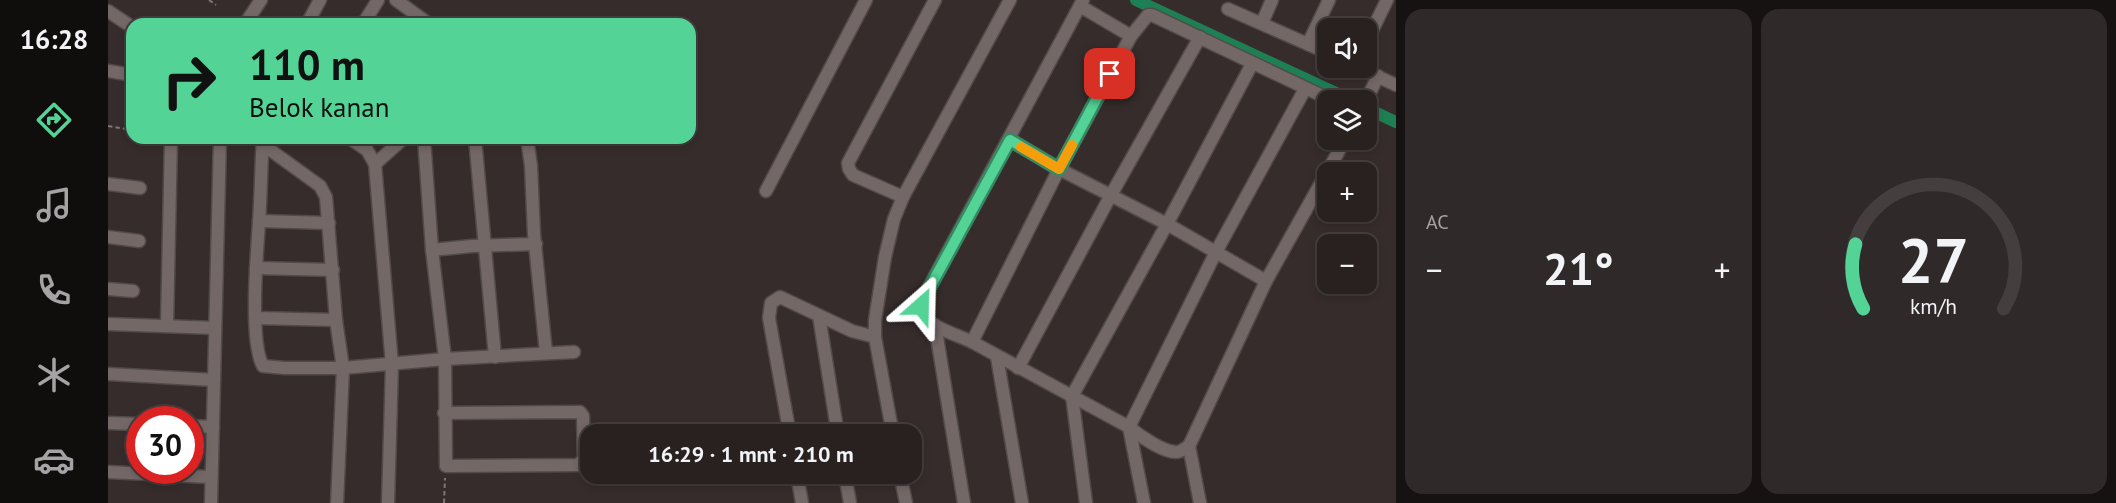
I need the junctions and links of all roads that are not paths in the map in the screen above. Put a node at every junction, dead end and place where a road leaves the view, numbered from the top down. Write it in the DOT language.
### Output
graph roads {
  1 [pos="261,0"];
  2 [pos="320,0"];
  3 [pos="378,0"];
  4 [pos="396,0"];
  5 [pos="866,0"];
  6 [pos="935,0"];
  7 [pos="1010,0"];
  8 [pos="1272,0"];
  9 [pos="1329,0"];
  10 [pos="1387,0"];
  11 [pos="1082,3"];
  12 [pos="1228,9"];
  13 [pos="108,11"];
  14 [pos="249,18"];
  15 [pos="310,18"];
  16 [pos="367,18"];
  17 [pos="419,18"];
  18 [pos="1377,20"];
  19 [pos="126,23"];
  20 [pos="1262,23"];
  21 [pos="1131,36"];
  22 [pos="1200,37"];
  23 [pos="1308,44"];
  24 [pos="1317,48"];
  25 [pos="1252,64"];
  26 [pos="108,71"];
  27 [pos="126,74"];
  28 [pos="1378,76"];
  29 [pos="1396,85"];
  30 [pos="1305,88"];
  31 [pos="1372,90"];
  32 [pos="1317,94"];
  33 [pos="1010,140"];
  34 [pos="171,144"];
  35 [pos="220,144"];
  36 [pos="262,144"];
  37 [pos="266,144"];
  38 [pos="358,144"];
  39 [pos="397,144"];
  40 [pos="424,144"];
  41 [pos="476,144"];
  42 [pos="527,144"];
  43 [pos="1339,150"];
  44 [pos="375,164"];
  45 [pos="1059,169"];
  46 [pos="108,184"];
  47 [pos="140,188"];
  48 [pos="766,191"];
  49 [pos="1111,195"];
  50 [pos="903,197"];
  51 [pos="259,221"];
  52 [pos="329,224"];
  53 [pos="1167,224"];
  54 [pos="108,237"];
  55 [pos="139,241"];
  56 [pos="536,244"];
  57 [pos="485,246"];
  58 [pos="432,250"];
  59 [pos="1216,252"];
  60 [pos="256,268"];
  61 [pos="333,270"];
  62 [pos="1266,281"];
  63 [pos="108,289"];
  64 [pos="133,291"];
  65 [pos="819,316"];
  66 [pos="256,318"];
  67 [pos="336,320"];
  68 [pos="108,324"];
  69 [pos="935,325"];
  70 [pos="167,326"];
  71 [pos="215,328"];
  72 [pos="875,338"];
  73 [pos="972,342"];
  74 [pos="573,352"];
  75 [pos="546,353"];
  76 [pos="495,357"];
  77 [pos="997,357"];
  78 [pos="445,359"];
  79 [pos="392,365"];
  80 [pos="343,368"];
  81 [pos="1018,368"];
  82 [pos="108,374"];
  83 [pos="214,380"];
  84 [pos="1072,396"];
  85 [pos="444,413"];
  86 [pos="108,423"];
  87 [pos="126,424"];
  88 [pos="788,424"];
  89 [pos="836,424"];
  90 [pos="891,424"];
  91 [pos="1129,426"];
  92 [pos="204,427"];
  93 [pos="213,427"];
  94 [pos="1189,446"];
  95 [pos="108,472"];
  96 [pos="210,477"];
  97 [pos="799,484"];
  98 [pos="847,484"];
  99 [pos="902,484"];
  100 [pos="211,503"];
  101 [pos="337,503"];
  102 [pos="388,503"];
  103 [pos="802,503"];
  104 [pos="850,503"];
  105 [pos="906,503"];
  106 [pos="964,503"];
  107 [pos="1022,503"];
  108 [pos="1086,503"];
  109 [pos="1144,503"];
  110 [pos="1200,503"];
  1 -- 14 [label="street"];
  2 -- 15 [label="street"];
  3 -- 16 [label="street"];
  4 -- 17 [label="street"];
  5 -- 48 [label="street"];
  6 -- 50 [label="street"];
  7 -- 50 [label="street"];
  8 -- 20 [label="street"];
  9 -- 23 [label="street"];
  10 -- 18 [label="street"];
  11 -- 21 [label="street"];
  11 -- 33 [label="street"];
  12 -- 20 [label="street"];
  13 -- 19 [label="street"];
  20 -- 23 [label="street"];
  21 -- 22 [label="street"];
  21 -- 45 [label="street"];
  22 -- 25 [label="street"];
  22 -- 49 [label="street"];
  23 -- 24 [label="street"];
  25 -- 30 [label="street"];
  25 -- 53 [label="street"];
  26 -- 27 [label="street"];
  28 -- 29 [label="street"];
  28 -- 31 [label="street"];
  30 -- 32 [label="street"];
  30 -- 59 [label="street"];
  33 -- 45 [label="street"];
  33 -- 69 [label="street"];
  34 -- 70 [label="street"];
  35 -- 71 [label="street"];
  36 -- 51 [label="street"];
  37 -- 52 [label="street"];
  38 -- 44 [label="street"];
  39 -- 44 [label="street"];
  40 -- 58 [label="street"];
  41 -- 57 [label="street"];
  42 -- 56 [label="street"];
  43 -- 62 [label="street"];
  44 -- 79 [label="street"];
  45 -- 49 [label="street"];
  45 -- 73 [label="street"];
  46 -- 47 [label="street"];
  49 -- 53 [label="street"];
  49 -- 81 [label="street"];
  50 -- 72 [label="street"];
  51 -- 52 [label="street"];
  51 -- 60 [label="street"];
  52 -- 61 [label="street"];
  53 -- 59 [label="street"];
  53 -- 84 [label="street"];
  54 -- 55 [label="street"];
  56 -- 57 [label="street"];
  56 -- 75 [label="street"];
  57 -- 58 [label="street"];
  57 -- 76 [label="street"];
  58 -- 78 [label="street"];
  59 -- 62 [label="street"];
  59 -- 91 [label="street"];
  60 -- 61 [label="street"];
  60 -- 66 [label="street"];
  61 -- 67 [label="street"];
  62 -- 94 [label="street"];
  63 -- 64 [label="street"];
  65 -- 72 [label="street"];
  65 -- 88 [label="street"];
  65 -- 89 [label="street"];
  66 -- 67 [label="street"];
  66 -- 80 [label="street"];
  67 -- 80 [label="street"];
  68 -- 70 [label="street"];
  69 -- 73 [label="street"];
  69 -- 106 [label="street"];
  70 -- 71 [label="street"];
  71 -- 83 [label="street"];
  72 -- 90 [label="street"];
  73 -- 77 [label="street"];
  74 -- 75 [label="street"];
  75 -- 76 [label="street"];
  76 -- 78 [label="street"];
  77 -- 81 [label="street"];
  77 -- 107 [label="street"];
  78 -- 79 [label="street"];
  78 -- 85 [label="street"];
  79 -- 80 [label="street"];
  79 -- 102 [label="street"];
  80 -- 101 [label="street"];
  81 -- 84 [label="street"];
  82 -- 83 [label="street"];
  83 -- 93 [label="street"];
  84 -- 91 [label="street"];
  84 -- 108 [label="street"];
  85 -- 85 [label="street"];
  86 -- 87 [label="street"];
  91 -- 94 [label="street"];
  91 -- 109 [label="street"];
  92 -- 93 [label="street"];
  93 -- 96 [label="street"];
  94 -- 110 [label="street"];
  95 -- 96 [label="street"];
  96 -- 100 [label="street"];
  97 -- 103 [label="street"];
  98 -- 104 [label="street"];
  99 -- 105 [label="street"];
}
